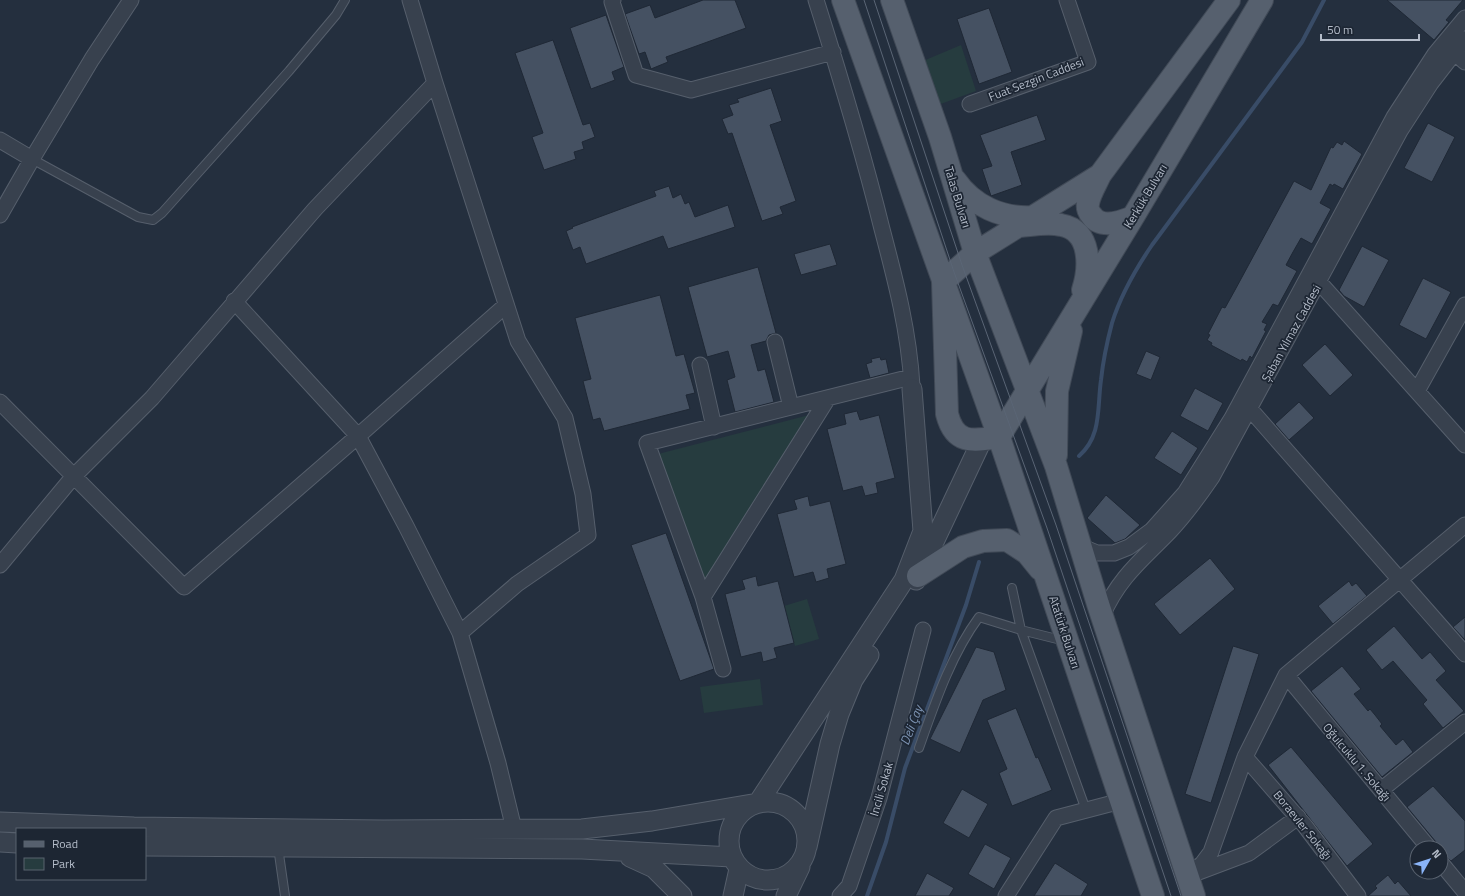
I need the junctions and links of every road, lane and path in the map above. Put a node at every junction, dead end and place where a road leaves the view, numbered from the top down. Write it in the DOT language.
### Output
graph roads {
  1 [pos="345,0"];
  2 [pos="410,0"];
  3 [pos="613,0"];
  4 [pos="816,0"];
  5 [pos="843,0"];
  6 [pos="892,0"];
  7 [pos="1067,0"];
  8 [pos="1229,0"];
  9 [pos="1262,0"];
  10 [pos="130,1"];
  11 [pos="1465,18"];
  12 [pos="1465,39"];
  13 [pos="833,52"];
  14 [pos="1460,57"];
  15 [pos="434,83"];
  16 [pos="970,104"];
  17 [pos="0,140"];
  18 [pos="32,159"];
  19 [pos="951,173"];
  20 [pos="1100,175"];
  21 [pos="0,215"];
  22 [pos="1133,218"];
  23 [pos="1026,222"];
  24 [pos="975,253"];
  25 [pos="943,282"];
  26 [pos="1319,282"];
  27 [pos="234,301"];
  28 [pos="506,305"];
  29 [pos="1465,305"];
  30 [pos="1077,309"];
  31 [pos="775,342"];
  32 [pos="700,365"];
  33 [pos="911,383"];
  34 [pos="1417,391"];
  35 [pos="1028,392"];
  36 [pos="828,398"];
  37 [pos="0,402"];
  38 [pos="791,407"];
  39 [pos="1250,409"];
  40 [pos="714,427"];
  41 [pos="358,436"];
  42 [pos="991,438"];
  43 [pos="1465,445"];
  44 [pos="1056,466"];
  45 [pos="73,476"];
  46 [pos="1465,525"];
  47 [pos="1080,546"];
  48 [pos="0,565"];
  49 [pos="918,576"];
  50 [pos="1046,576"];
  51 [pos="1399,579"];
  52 [pos="1012,588"];
  53 [pos="703,598"];
  54 [pos="1102,616"];
  55 [pos="923,630"];
  56 [pos="1021,630"];
  57 [pos="460,633"];
  58 [pos="1068,641"];
  59 [pos="1465,654"];
  60 [pos="723,669"];
  61 [pos="1286,675"];
  62 [pos="1465,722"];
  63 [pos="919,748"];
  64 [pos="1245,757"];
  65 [pos="1381,790"];
  66 [pos="1121,801"];
  67 [pos="758,803"];
  68 [pos="1086,810"];
  69 [pos="1298,817"];
  70 [pos="0,822"];
  71 [pos="514,829"];
  72 [pos="1422,840"];
  73 [pos="0,842"];
  74 [pos="16,843"];
  75 [pos="146,846"];
  76 [pos="278,847"];
  77 [pos="616,851"];
  78 [pos="806,853"];
  79 [pos="736,863"];
  80 [pos="1449,873"];
  81 [pos="1190,886"];
  82 [pos="1465,892"];
  83 [pos="285,896"];
  84 [pos="682,896"];
  85 [pos="733,896"];
  86 [pos="786,896"];
  87 [pos="840,896"];
  88 [pos="1006,896"];
  89 [pos="1153,896"];
  90 [pos="1358,896"];
  1 -- 18 [label="lane"];
  2 -- 15 [label="street"];
  3 -- 13 [label="street"];
  4 -- 13 [label="street"];
  5 -- 25 [label="main road"];
  6 -- 19 [label="main road, Talas Bulvarı"];
  7 -- 16 [label="street, Fuat Sezgin Caddesi"];
  8 -- 20 [label="main road"];
  9 -- 22 [label="main road, Kerkük Bulvarı"];
  10 -- 18 [label="street"];
  11 -- 47 [label="street, Şaban Yılmaz Caddesi"];
  12 -- 14 [label="street, Şaban Yılmaz Caddesi"];
  13 -- 33 [label="street"];
  14 -- 26 [label="street, Şaban Yılmaz Caddesi"];
  15 -- 27 [label="street"];
  15 -- 28 [label="street"];
  17 -- 18 [label="street"];
  18 -- 21 [label="street"];
  19 -- 23 [label="main road"];
  19 -- 24 [label="main road, Talas Bulvarı"];
  20 -- 22 [label="main road"];
  20 -- 23 [label="main road"];
  22 -- 30 [label="main road, Kerkük Bulvarı"];
  23 -- 24 [label="main road"];
  23 -- 30 [label="main road"];
  24 -- 25 [label="main road"];
  24 -- 35 [label="main road, Talas Bulvarı"];
  25 -- 42 [label="main road, Atatürk Bulvarı"];
  25 -- 42 [label="main road"];
  26 -- 34 [label="street"];
  26 -- 39 [label="street, Şaban Yılmaz Caddesi"];
  27 -- 41 [label="street"];
  27 -- 45 [label="street"];
  28 -- 41 [label="street"];
  28 -- 57 [label="street"];
  29 -- 34 [label="street"];
  30 -- 35 [label="main road, Kerkük Bulvarı"];
  30 -- 44 [label="main road"];
  31 -- 38 [label="street"];
  32 -- 40 [label="street"];
  33 -- 36 [label="street"];
  33 -- 67 [label="street"];
  34 -- 43 [label="street"];
  35 -- 42 [label="main road, Kerkük Bulvarı"];
  35 -- 44 [label="main road"];
  36 -- 38 [label="street"];
  36 -- 53 [label="street"];
  37 -- 45 [label="street"];
  38 -- 40 [label="street"];
  39 -- 51 [label="street"];
  39 -- 54 [label="street, Şaban Yılmaz Caddesi"];
  40 -- 53 [label="street"];
  41 -- 45 [label="street"];
  41 -- 57 [label="street"];
  42 -- 49 [label="street"];
  42 -- 50 [label="main road, Atatürk Bulvarı"];
  44 -- 47 [label="main road"];
  45 -- 48 [label="street"];
  46 -- 51 [label="street"];
  47 -- 54 [label="main road"];
  49 -- 50 [label="main road"];
  49 -- 78 [label="street"];
  50 -- 58 [label="main road, Atatürk Bulvarı"];
  51 -- 59 [label="street"];
  51 -- 61 [label="street"];
  52 -- 56 [label="lane"];
  53 -- 60 [label="street"];
  54 -- 81 [label="main road"];
  55 -- 87 [label="street, İncili Sokak"];
  56 -- 58 [label="lane"];
  56 -- 63 [label="lane"];
  56 -- 68 [label="lane"];
  57 -- 71 [label="street"];
  58 -- 66 [label="main road, Atatürk Bulvarı"];
  61 -- 64 [label="street"];
  61 -- 65 [label="street, Oğulcuklu 1. Sokağı"];
  62 -- 65 [label="street"];
  64 -- 69 [label="street, Boraevler Sokağı"];
  64 -- 81 [label="street"];
  65 -- 72 [label="street, Oğulcuklu 1. Sokağı"];
  66 -- 68 [label="street"];
  66 -- 89 [label="main road, Atatürk Bulvarı"];
  67 -- 71 [label="street"];
  67 -- 78 [label="street"];
  67 -- 79 [label="street"];
  68 -- 88 [label="street"];
  69 -- 81 [label="street"];
  69 -- 90 [label="street, Boraevler Sokağı"];
  70 -- 71 [label="street"];
  73 -- 74 [label="street"];
  75 -- 76 [label="street"];
  76 -- 77 [label="street"];
  76 -- 83 [label="lane"];
  77 -- 79 [label="street"];
  77 -- 84 [label="street"];
  78 -- 79 [label="street"];
  78 -- 86 [label="street"];
  79 -- 85 [label="street"];
  80 -- 82 [label="street"];
}
